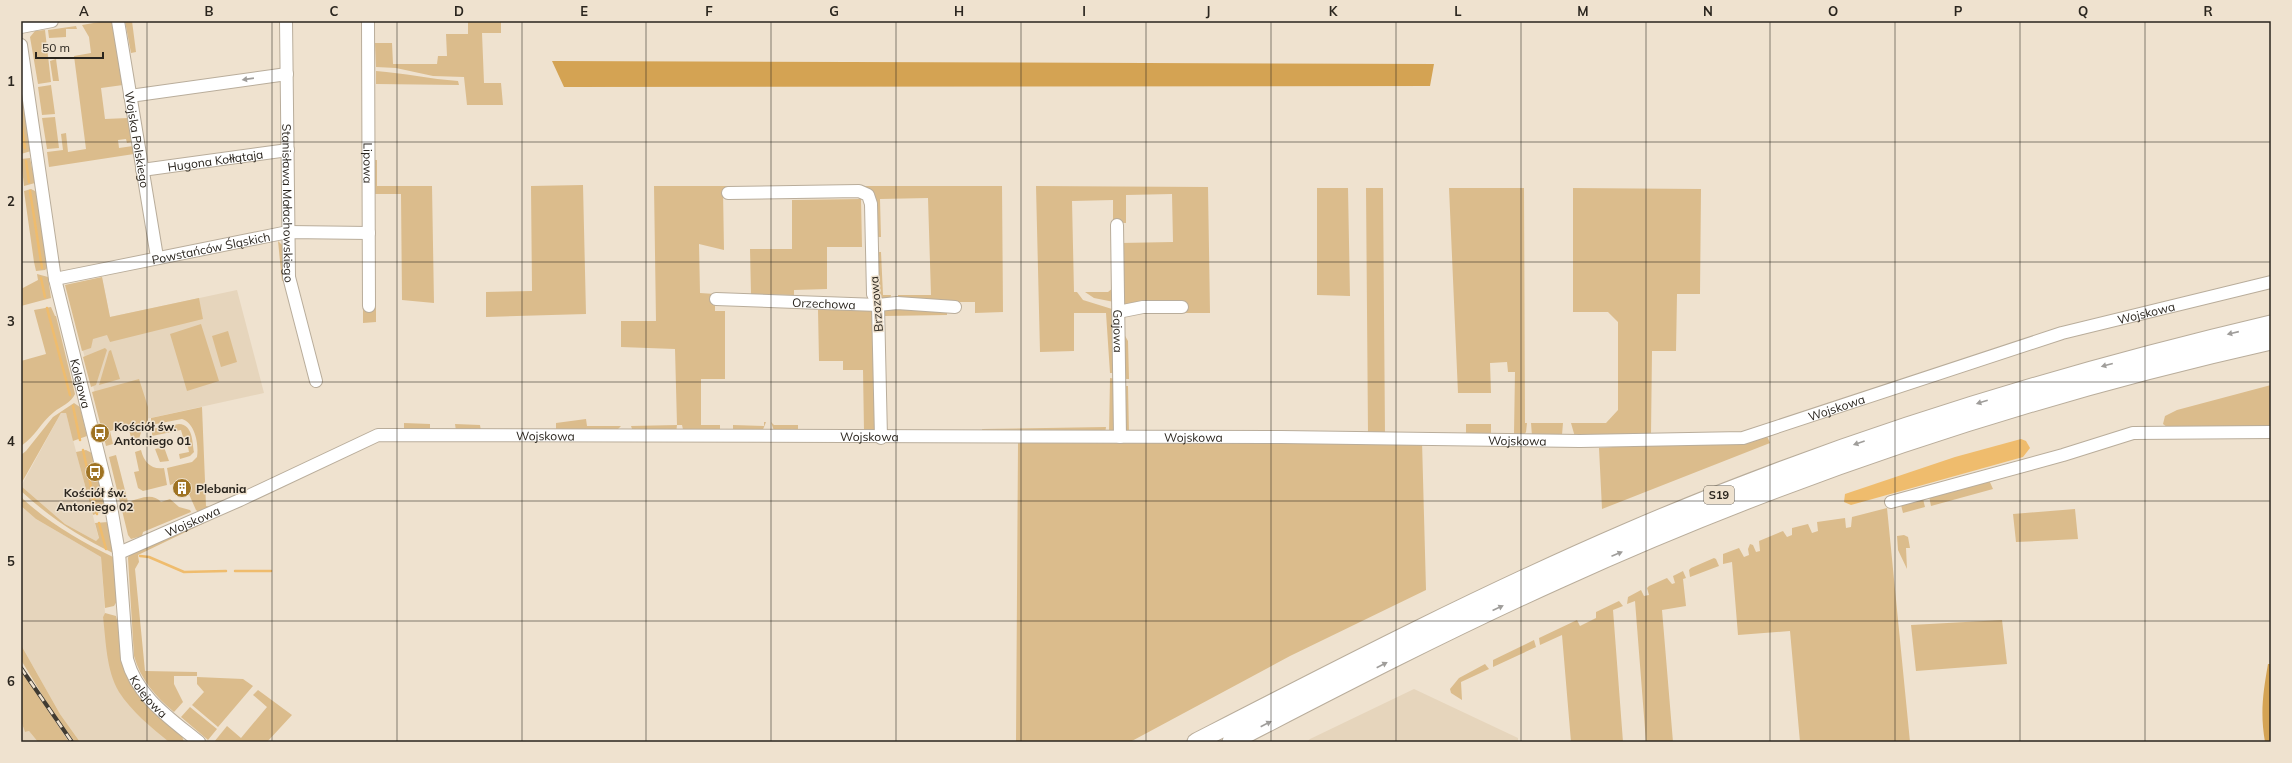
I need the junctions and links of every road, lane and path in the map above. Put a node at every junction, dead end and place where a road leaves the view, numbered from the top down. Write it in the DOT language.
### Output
graph roads {
  1 [pos="52,21"];
  2 [pos="118,21"];
  3 [pos="286,21"];
  4 [pos="368,21"];
  5 [pos="21,27"];
  6 [pos="21,45"];
  7 [pos="287,74"];
  8 [pos="130,96"];
  9 [pos="288,150"];
  10 [pos="142,170"];
  11 [pos="728,193"];
  12 [pos="1118,225"];
  13 [pos="288,232"];
  14 [pos="369,233"];
  15 [pos="157,257"];
  16 [pos="54,279"];
  17 [pos="2271,282"];
  18 [pos="716,299"];
  19 [pos="878,305"];
  20 [pos="369,306"];
  21 [pos="955,307"];
  22 [pos="1182,307"];
  23 [pos="1118,312"];
  24 [pos="2271,324"];
  25 [pos="2271,341"];
  26 [pos="316,381"];
  27 [pos="2271,432"];
  28 [pos="1120,437"];
  29 [pos="881,438"];
  30 [pos="1890,502"];
  31 [pos="119,553"];
  32 [pos="199,742"];
  33 [pos="1196,742"];
  34 [pos="1231,742"];
  1 -- 5 [label="street"];
  2 -- 8 [label="street, Wojska Polskiego"];
  3 -- 7 [label="street, Stanisława Małachowskiego"];
  4 -- 14 [label="street, Lipowa"];
  6 -- 16 [label="street, Kolejowa"];
  7 -- 8 [label="street, one-way"];
  7 -- 9 [label="street, Stanisława Małachowskiego"];
  8 -- 10 [label="street, Wojska Polskiego"];
  9 -- 10 [label="street, Hugona Kołłątaja"];
  9 -- 13 [label="street, Stanisława Małachowskiego"];
  10 -- 15 [label="street, Wojska Polskiego"];
  11 -- 19 [label="street, Brzozowa"];
  12 -- 23 [label="street, Gajowa"];
  13 -- 14 [label="street, Powstańców Śląskich"];
  13 -- 15 [label="street, Powstańców Śląskich"];
  13 -- 26 [label="street, Stanisława Małachowskiego"];
  14 -- 20 [label="street, Lipowa"];
  15 -- 16 [label="street, Powstańców Śląskich"];
  16 -- 31 [label="street, Kolejowa"];
  17 -- 28 [label="street, Wojskowa"];
  18 -- 19 [label="street, Orzechowa"];
  19 -- 21 [label="street, Orzechowa"];
  19 -- 29 [label="street, Brzozowa"];
  22 -- 23 [label="street"];
  23 -- 28 [label="street, Gajowa"];
  24 -- 33 [label="highway, S19, one-way"];
  34 -- 25 [label="highway, S19, one-way"];
  27 -- 30 [label="street"];
  28 -- 29 [label="street, Wojskowa"];
  29 -- 31 [label="street, Wojskowa"];
  31 -- 32 [label="street, Kolejowa"];
}
